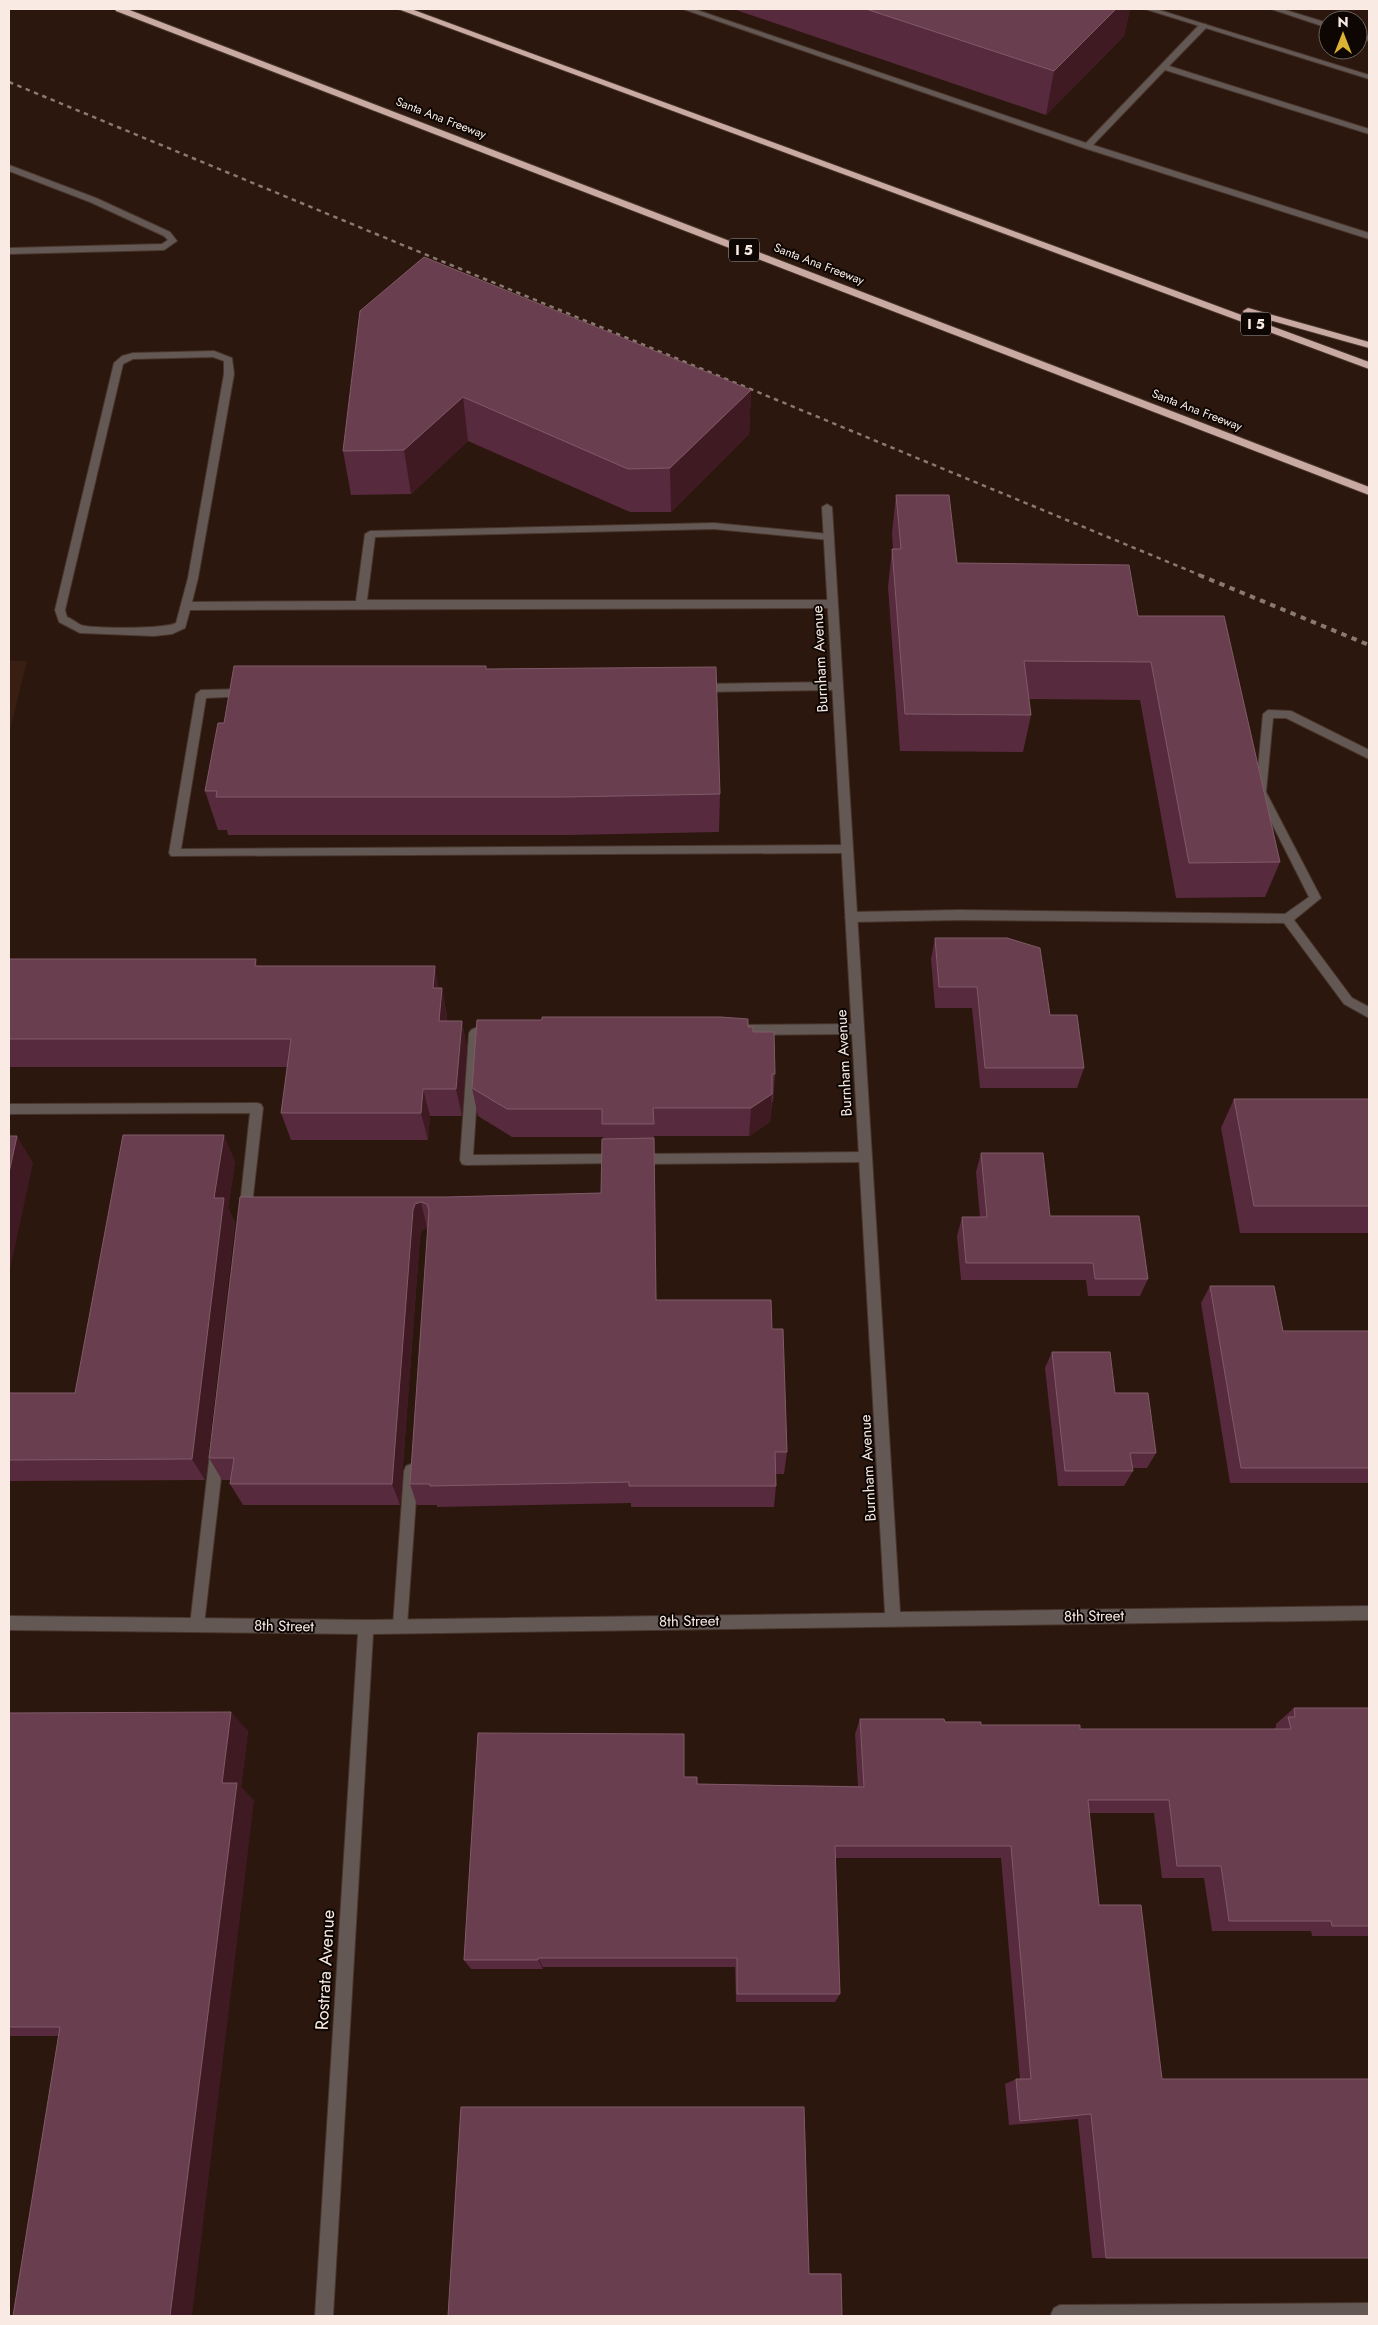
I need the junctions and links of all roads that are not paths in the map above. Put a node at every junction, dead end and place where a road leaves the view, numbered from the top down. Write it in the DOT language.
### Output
graph roads {
  1 [pos="119,9"];
  2 [pos="403,9"];
  3 [pos="688,9"];
  4 [pos="1149,9"];
  5 [pos="1275,9"];
  6 [pos="1318,23"];
  7 [pos="1203,26"];
  8 [pos="1163,67"];
  9 [pos="1369,78"];
  10 [pos="1369,132"];
  11 [pos="1087,146"];
  12 [pos="9,168"];
  13 [pos="1369,236"];
  14 [pos="9,251"];
  15 [pos="1143,282"];
  16 [pos="1369,345"];
  17 [pos="1369,366"];
  18 [pos="1369,491"];
  19 [pos="827,507"];
  20 [pos="829,536"];
  21 [pos="362,604"];
  22 [pos="833,604"];
  23 [pos="186,606"];
  24 [pos="838,686"];
  25 [pos="690,688"];
  26 [pos="261,693"];
  27 [pos="1369,755"];
  28 [pos="848,849"];
  29 [pos="852,917"];
  30 [pos="1287,918"];
  31 [pos="1369,1013"];
  32 [pos="858,1029"];
  33 [pos="720,1031"];
  34 [pos="504,1032"];
  35 [pos="9,1109"];
  36 [pos="866,1157"];
  37 [pos="244,1225"];
  38 [pos="219,1439"];
  39 [pos="412,1460"];
  40 [pos="1369,1613"];
  41 [pos="893,1618"];
  42 [pos="9,1623"];
  43 [pos="197,1625"];
  44 [pos="366,1626"];
  45 [pos="400,1626"];
  46 [pos="1369,2312"];
  47 [pos="1060,2314"];
  48 [pos="324,2316"];
  1 -- 18 [label="highway, Santa Ana Freeway / I 5"];
  2 -- 15 [label="highway, I 5"];
  3 -- 11 [label="street"];
  4 -- 7 [label="street"];
  5 -- 6 [label="street"];
  7 -- 8 [label="street"];
  7 -- 9 [label="street"];
  8 -- 10 [label="street"];
  8 -- 11 [label="street"];
  11 -- 13 [label="street"];
  12 -- 14 [label="street"];
  15 -- 16 [label="highway"];
  15 -- 17 [label="highway, I 5"];
  19 -- 20 [label="street, Burnham Avenue"];
  20 -- 21 [label="street"];
  20 -- 22 [label="street, Burnham Avenue"];
  21 -- 22 [label="street"];
  21 -- 23 [label="street"];
  22 -- 24 [label="street, Burnham Avenue"];
  23 -- 23 [label="street"];
  24 -- 25 [label="street"];
  24 -- 28 [label="street, Burnham Avenue"];
  26 -- 28 [label="street"];
  27 -- 30 [label="street"];
  28 -- 29 [label="street, Burnham Avenue"];
  29 -- 30 [label="street"];
  29 -- 32 [label="street, Burnham Avenue"];
  30 -- 31 [label="street"];
  32 -- 33 [label="street"];
  32 -- 36 [label="street, Burnham Avenue"];
  34 -- 36 [label="street"];
  35 -- 37 [label="street"];
  36 -- 41 [label="street, Burnham Avenue"];
  38 -- 43 [label="street"];
  39 -- 45 [label="street"];
  40 -- 41 [label="street, 8th Street"];
  41 -- 45 [label="street, 8th Street"];
  42 -- 43 [label="street, 8th Street"];
  43 -- 44 [label="street, 8th Street"];
  44 -- 45 [label="street, 8th Street"];
  44 -- 48 [label="street, Rostrata Avenue"];
  46 -- 47 [label="street"];
}
